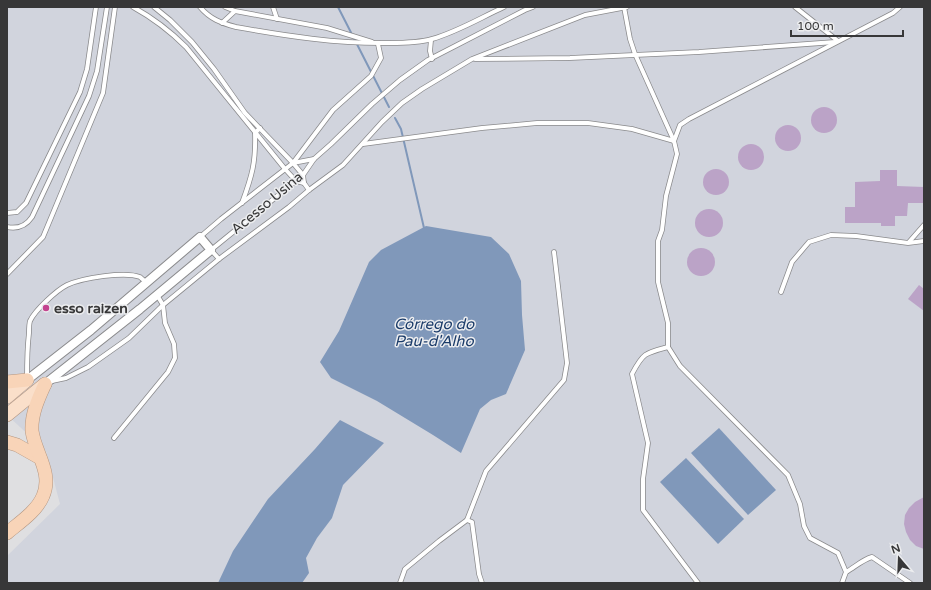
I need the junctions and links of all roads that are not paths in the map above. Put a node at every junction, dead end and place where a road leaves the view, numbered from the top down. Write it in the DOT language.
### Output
graph roads {
  1 [pos="96,7"];
  2 [pos="107,7"];
  3 [pos="115,7"];
  4 [pos="133,7"];
  5 [pos="154,7"];
  6 [pos="200,7"];
  7 [pos="225,7"];
  8 [pos="273,7"];
  9 [pos="504,7"];
  10 [pos="533,7"];
  11 [pos="626,7"];
  12 [pos="795,7"];
  13 [pos="900,7"];
  14 [pos="235,11"];
  15 [pos="277,18"];
  16 [pos="222,23"];
  17 [pos="431,40"];
  18 [pos="838,42"];
  19 [pos="378,44"];
  20 [pos="635,54"];
  21 [pos="432,59"];
  22 [pos="472,59"];
  23 [pos="260,128"];
  24 [pos="255,133"];
  25 [pos="674,140"];
  26 [pos="363,144"];
  27 [pos="314,159"];
  28 [pos="293,163"];
  29 [pos="285,169"];
  30 [pos="302,175"];
  31 [pos="296,181"];
  32 [pos="304,183"];
  33 [pos="309,190"];
  34 [pos="242,204"];
  35 [pos="7,213"];
  36 [pos="924,224"];
  37 [pos="7,227"];
  38 [pos="200,237"];
  39 [pos="924,241"];
  40 [pos="908,243"];
  41 [pos="210,250"];
  42 [pos="554,252"];
  43 [pos="219,259"];
  44 [pos="7,274"];
  45 [pos="147,283"];
  46 [pos="781,292"];
  47 [pos="156,295"];
  48 [pos="163,305"];
  49 [pos="668,347"];
  50 [pos="27,380"];
  51 [pos="7,382"];
  52 [pos="46,383"];
  53 [pos="7,397"];
  54 [pos="7,416"];
  55 [pos="114,438"];
  56 [pos="7,442"];
  57 [pos="40,458"];
  58 [pos="467,520"];
  59 [pos="7,533"];
  60 [pos="846,572"];
  61 [pos="400,583"];
  62 [pos="482,583"];
  63 [pos="698,583"];
  64 [pos="842,583"];
  65 [pos="910,583"];
  1 -- 35 [label="lane"];
  2 -- 37 [label="lane"];
  3 -- 44 [label="lane"];
  4 -- 24 [label="lane"];
  5 -- 23 [label="lane"];
  6 -- 16 [label="lane"];
  7 -- 14 [label="lane"];
  8 -- 15 [label="lane"];
  9 -- 17 [label="lane"];
  10 -- 21 [label="lane"];
  11 -- 20 [label="lane"];
  11 -- 22 [label="lane"];
  12 -- 18 [label="lane"];
  13 -- 18 [label="lane"];
  14 -- 15 [label="lane"];
  14 -- 16 [label="lane"];
  15 -- 19 [label="lane"];
  16 -- 19 [label="lane"];
  17 -- 19 [label="lane"];
  17 -- 21 [label="lane"];
  18 -- 20 [label="lane"];
  18 -- 25 [label="lane"];
  19 -- 28 [label="lane"];
  20 -- 22 [label="lane"];
  20 -- 25 [label="lane"];
  21 -- 27 [label="lane"];
  22 -- 26 [label="lane"];
  23 -- 24 [label="lane"];
  23 -- 28 [label="lane"];
  24 -- 29 [label="lane"];
  24 -- 34 [label="lane"];
  25 -- 26 [label="lane"];
  25 -- 49 [label="lane"];
  26 -- 33 [label="lane"];
  27 -- 28 [label="lane, Acesso Usina"];
  27 -- 30 [label="lane, Acesso Usina"];
  28 -- 29 [label="lane, Acesso Usina"];
  28 -- 30 [label="lane"];
  29 -- 31 [label="lane"];
  29 -- 34 [label="lane, Acesso Usina"];
  30 -- 31 [label="lane, Acesso Usina"];
  30 -- 32 [label="lane"];
  31 -- 32 [label="lane"];
  31 -- 41 [label="lane, Acesso Usina"];
  32 -- 33 [label="lane"];
  33 -- 43 [label="lane"];
  34 -- 38 [label="lane, Acesso Usina"];
  36 -- 40 [label="lane"];
  38 -- 41 [label="street"];
  38 -- 45 [label="street, Acesso Usina"];
  39 -- 40 [label="lane"];
  40 -- 46 [label="lane"];
  41 -- 43 [label="lane"];
  41 -- 47 [label="street, Acesso Usina"];
  42 -- 58 [label="lane"];
  43 -- 48 [label="lane"];
  45 -- 47 [label="street"];
  45 -- 50 [label="street, Acesso Usina"];
  45 -- 50 [label="lane"];
  47 -- 48 [label="lane"];
  47 -- 52 [label="street, Acesso Usina"];
  48 -- 52 [label="lane"];
  48 -- 55 [label="lane"];
  49 -- 60 [label="lane"];
  49 -- 63 [label="lane"];
  50 -- 51 [label="highway"];
  50 -- 53 [label="main road, Acesso Usina"];
  52 -- 54 [label="main road, Acesso Usina"];
  52 -- 57 [label="highway"];
  56 -- 57 [label="highway"];
  57 -- 59 [label="highway"];
  58 -- 61 [label="lane"];
  58 -- 62 [label="lane"];
  60 -- 64 [label="lane"];
  60 -- 65 [label="lane"];
}
